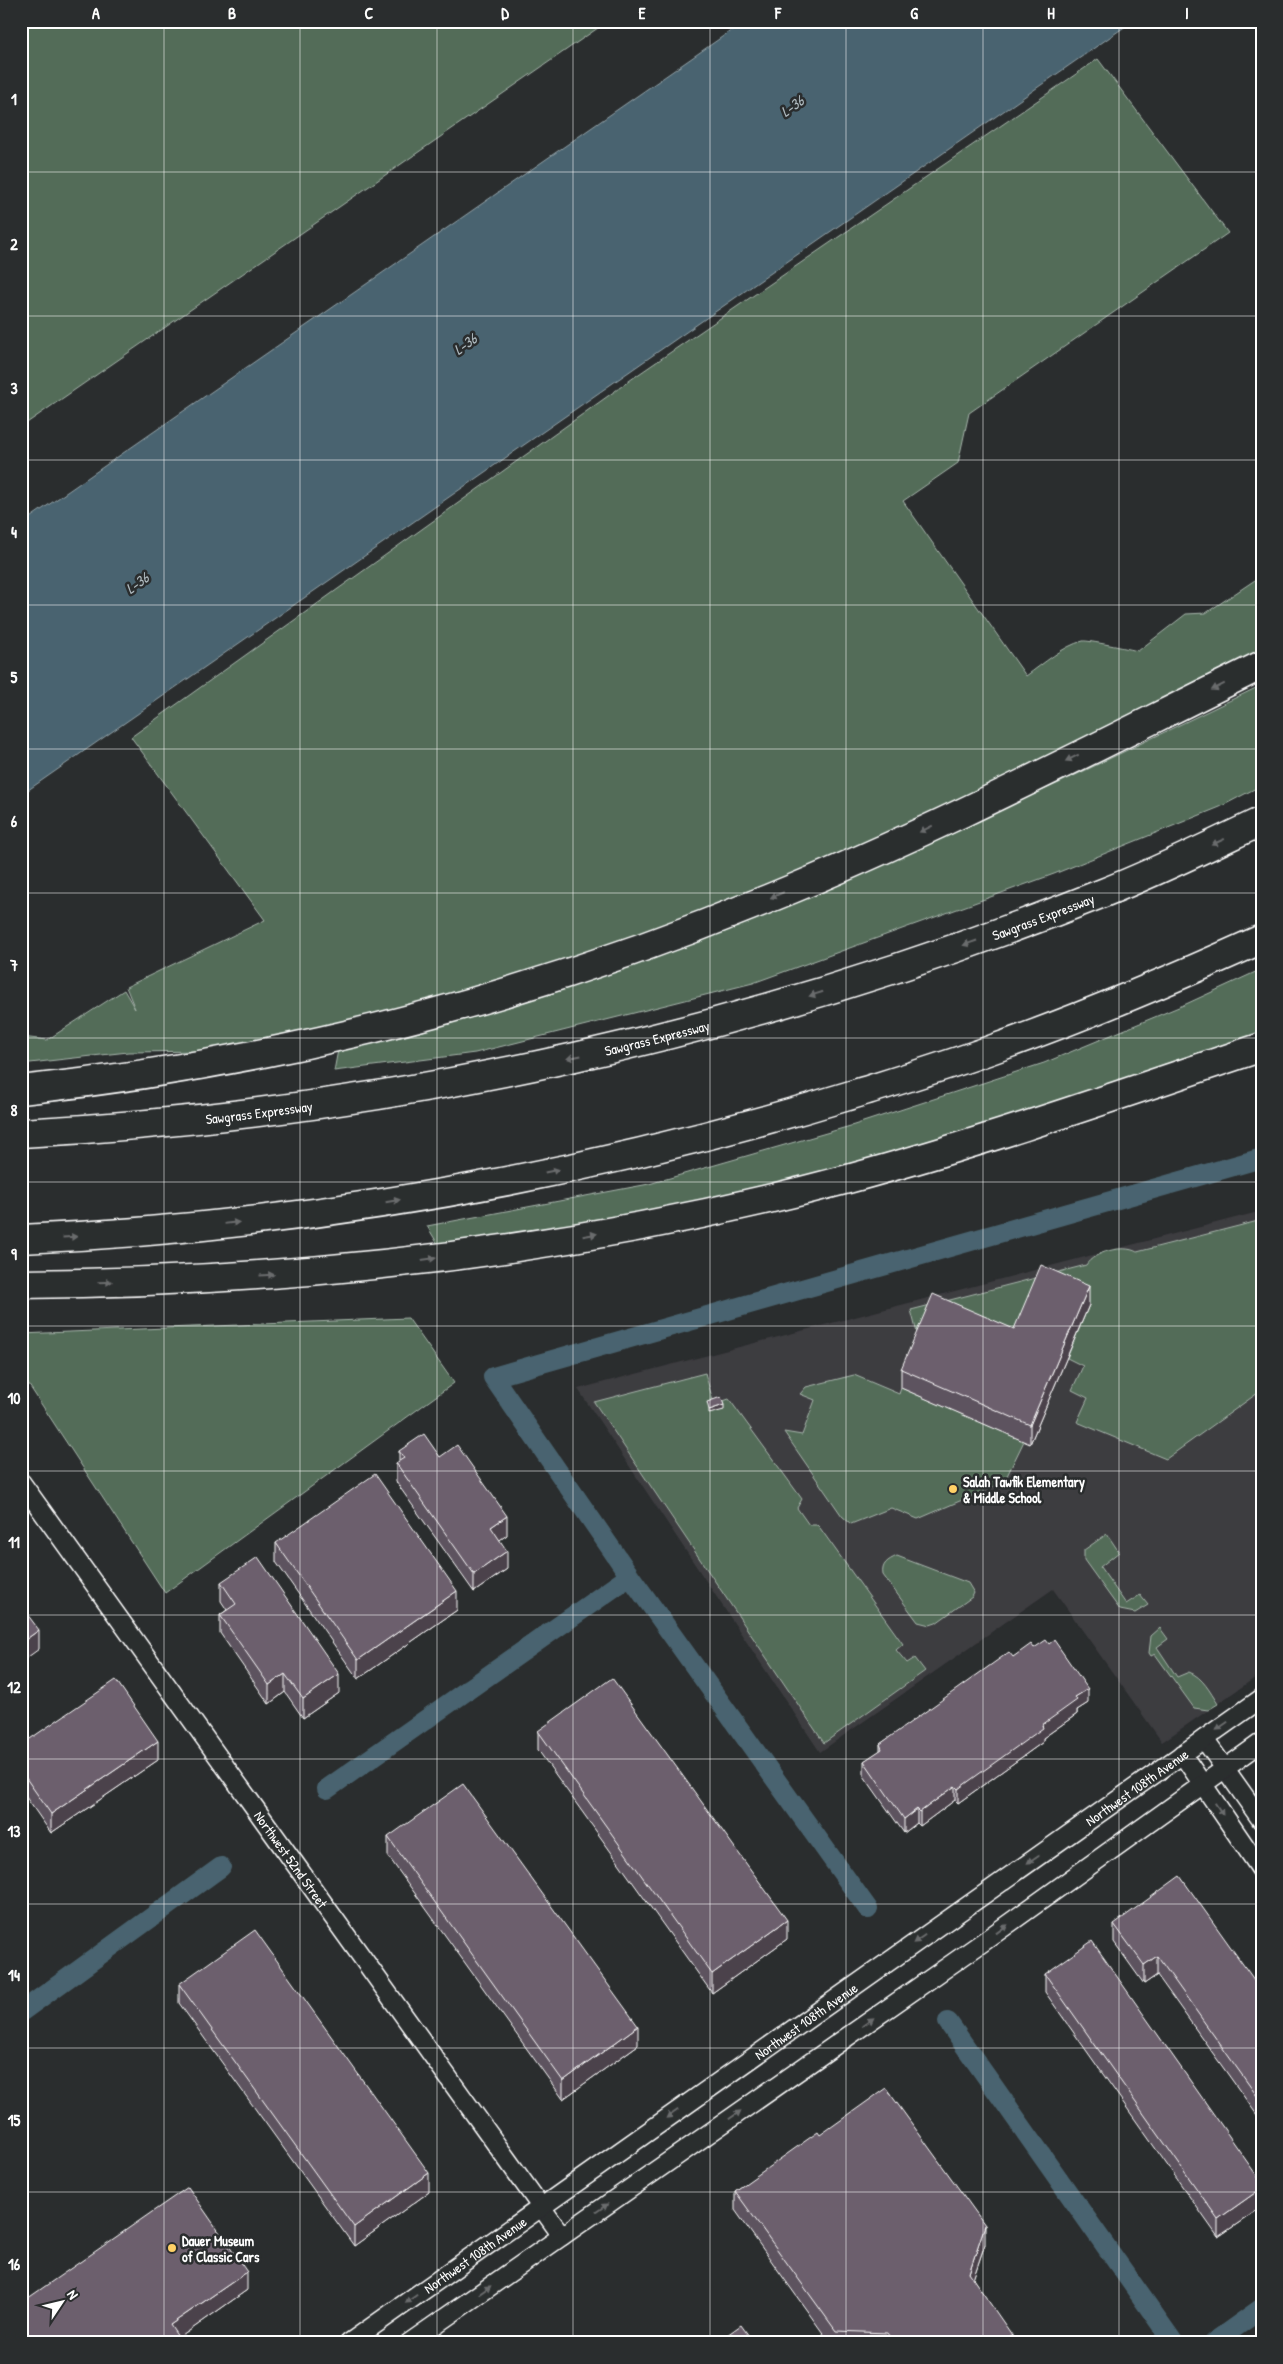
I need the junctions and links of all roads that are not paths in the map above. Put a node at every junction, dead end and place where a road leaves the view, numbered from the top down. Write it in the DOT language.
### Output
graph roads {
  1 [pos="1262,665"];
  2 [pos="1262,821"];
  3 [pos="1262,940"];
  4 [pos="1262,1047"];
  5 [pos="21,1090"];
  6 [pos="21,1133"];
  7 [pos="21,1239"];
  8 [pos="21,1284"];
  9 [pos="21,1482"];
  10 [pos="1262,1698"];
  11 [pos="1204,1739"];
  12 [pos="1262,1742"];
  13 [pos="1182,1754"];
  14 [pos="1224,1768"];
  15 [pos="1202,1784"];
  16 [pos="1262,1821"];
  17 [pos="1262,1871"];
  18 [pos="540,2207"];
  19 [pos="562,2236"];
  20 [pos="349,2343"];
  21 [pos="409,2343"];
  1 -- 5 [label="highway, one-way"];
  2 -- 6 [label="highway, Sawgrass Expressway, one-way"];
  7 -- 3 [label="highway, one-way"];
  8 -- 4 [label="highway, one-way"];
  9 -- 18 [label="street, Northwest 52nd Street"];
  10 -- 11 [label="street, Northwest 108th Avenue, one-way"];
  11 -- 13 [label="street, Northwest 108th Avenue"];
  11 -- 14 [label="street"];
  12 -- 14 [label="street"];
  13 -- 15 [label="street"];
  13 -- 18 [label="street, Northwest 108th Avenue, one-way"];
  14 -- 15 [label="street"];
  14 -- 16 [label="street"];
  15 -- 17 [label="street, one-way"];
  19 -- 15 [label="street, one-way"];
  18 -- 19 [label="street, Northwest 52nd Street"];
  18 -- 20 [label="street, Northwest 108th Avenue, one-way"];
  21 -- 19 [label="street, one-way"];
}
